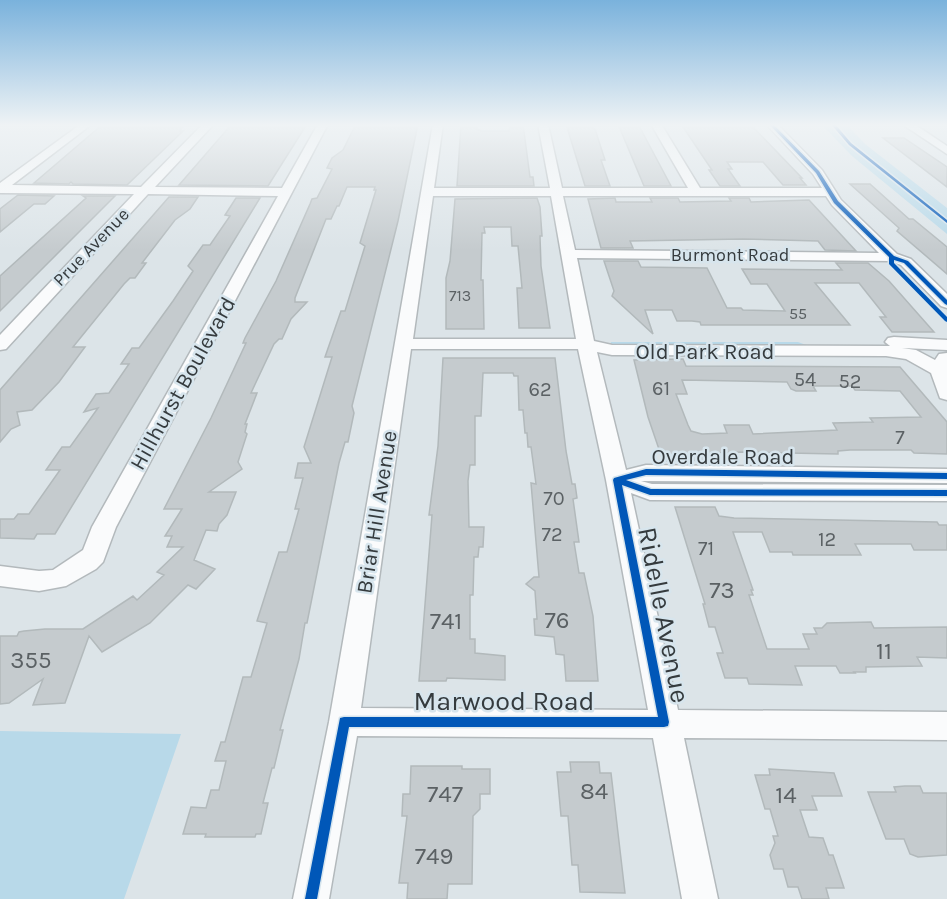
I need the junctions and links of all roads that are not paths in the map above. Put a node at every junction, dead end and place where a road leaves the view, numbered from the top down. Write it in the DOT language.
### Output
graph roads {
  1 [pos="31,166"];
  2 [pos="168,166"];
  3 [pos="300,166"];
  4 [pos="431,166"];
  5 [pos="551,166"];
  6 [pos="681,166"];
  7 [pos="812,166"];
  8 [pos="0,189"];
  9 [pos="145,190"];
  10 [pos="286,192"];
  11 [pos="427,192"];
  12 [pos="556,192"];
  13 [pos="696,192"];
  14 [pos="830,192"];
  15 [pos="568,254"];
  16 [pos="892,257"];
  17 [pos="943,306"];
  18 [pos="947,320"];
  19 [pos="403,344"];
  20 [pos="586,344"];
  21 [pos="0,345"];
  22 [pos="821,345"];
  23 [pos="947,345"];
  24 [pos="943,362"];
  25 [pos="947,394"];
  26 [pos="947,476"];
  27 [pos="617,480"];
  28 [pos="859,484"];
  29 [pos="947,493"];
  30 [pos="0,576"];
  31 [pos="344,722"];
  32 [pos="664,722"];
  33 [pos="947,726"];
  34 [pos="311,899"];
  35 [pos="700,899"];
  1 -- 8 [label="street"];
  2 -- 9 [label="street, Prue Avenue"];
  3 -- 10 [label="street, Hillhurst Boulevard"];
  4 -- 11 [label="street, Briar Hill Avenue"];
  5 -- 12 [label="street, Ridelle Avenue"];
  6 -- 13 [label="street"];
  7 -- 14 [label="street"];
  8 -- 9 [label="street"];
  9 -- 10 [label="street"];
  9 -- 21 [label="street, Prue Avenue"];
  10 -- 30 [label="street, Hillhurst Boulevard"];
  11 -- 12 [label="street"];
  11 -- 19 [label="street, Briar Hill Avenue"];
  12 -- 13 [label="street"];
  12 -- 15 [label="street, Ridelle Avenue"];
  13 -- 14 [label="street"];
  14 -- 16 [label="street"];
  15 -- 16 [label="street, Burmont Road"];
  15 -- 20 [label="street, Ridelle Avenue"];
  16 -- 17 [label="street"];
  17 -- 18 [label="street"];
  19 -- 20 [label="street, Old Park Road"];
  19 -- 31 [label="street, Briar Hill Avenue"];
  20 -- 22 [label="street, Old Park Road"];
  20 -- 27 [label="street, Ridelle Avenue"];
  22 -- 23 [label="street, Old Park Road"];
  22 -- 24 [label="street, Old Park Road"];
  24 -- 25 [label="street"];
  26 -- 28 [label="street, Overdale Road"];
  27 -- 28 [label="street, Overdale Road"];
  27 -- 32 [label="street, Ridelle Avenue"];
  28 -- 29 [label="street, Overdale Road"];
  31 -- 32 [label="street, Marwood Road"];
  31 -- 34 [label="street, Briar Hill Avenue"];
  32 -- 33 [label="street, Marwood Road"];
  32 -- 35 [label="street, Ridelle Avenue"];
}
